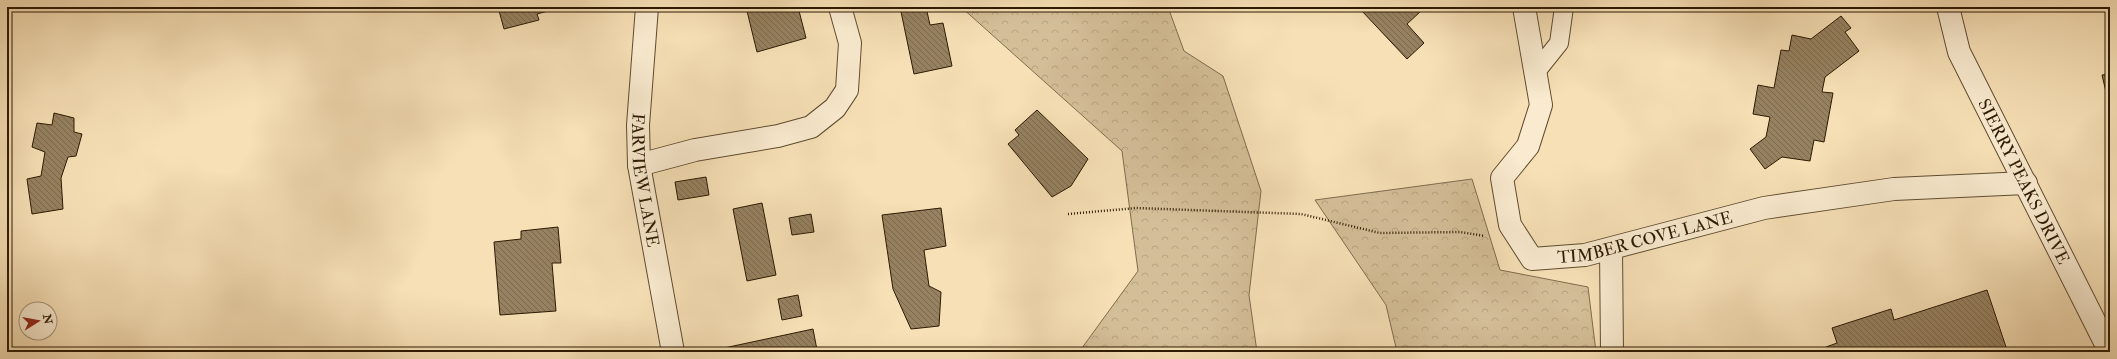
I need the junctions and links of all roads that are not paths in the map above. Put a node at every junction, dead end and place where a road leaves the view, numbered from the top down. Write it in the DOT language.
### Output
graph roads {
  1 [pos="647,7"];
  2 [pos="840,7"];
  3 [pos="1524,7"];
  4 [pos="1564,7"];
  5 [pos="1948,7"];
  6 [pos="1535,73"];
  7 [pos="639,165"];
  8 [pos="2026,183"];
  9 [pos="1611,249"];
  10 [pos="673,352"];
  11 [pos="1612,352"];
  12 [pos="2110,352"];
  1 -- 7 [label="street, FARVIEW LANE"];
  2 -- 7 [label="street"];
  3 -- 6 [label="street, TIMBER COVE LANE"];
  4 -- 6 [label="lane"];
  5 -- 8 [label="street, SIERRY PEAKS DRIVE"];
  6 -- 9 [label="street, TIMBER COVE LANE"];
  7 -- 10 [label="street, FARVIEW LANE"];
  8 -- 9 [label="street, TIMBER COVE LANE"];
  8 -- 12 [label="street, SIERRY PEAKS DRIVE"];
  9 -- 11 [label="street"];
}
